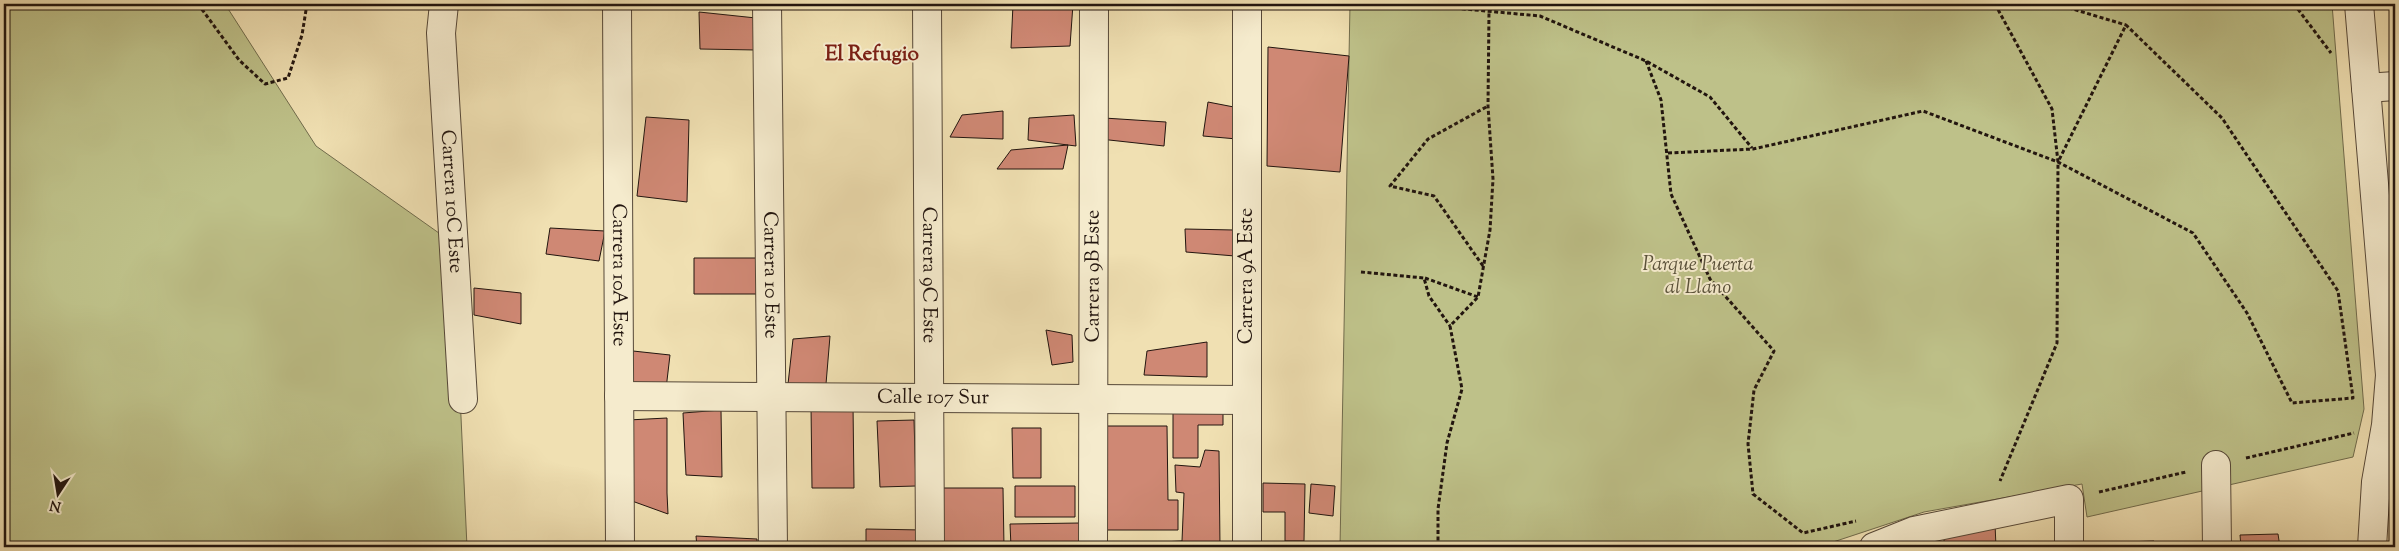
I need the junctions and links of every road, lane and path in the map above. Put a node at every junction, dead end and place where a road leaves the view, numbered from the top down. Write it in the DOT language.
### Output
graph roads {
  1 [pos="198,4"];
  2 [pos="307,4"];
  3 [pos="444,4"];
  4 [pos="617,4"];
  5 [pos="766,4"];
  6 [pos="927,4"];
  7 [pos="1094,4"];
  8 [pos="1247,4"];
  9 [pos="1410,4"];
  10 [pos="1995,4"];
  11 [pos="2056,4"];
  12 [pos="2294,4"];
  13 [pos="2360,4"];
  14 [pos="1489,11"];
  15 [pos="2126,25"];
  16 [pos="1646,61"];
  17 [pos="2365,77"];
  18 [pos="2395,86"];
  19 [pos="1488,106"];
  20 [pos="1752,149"];
  21 [pos="1668,154"];
  22 [pos="2058,162"];
  23 [pos="1484,266"];
  24 [pos="1361,272"];
  25 [pos="1424,278"];
  26 [pos="1478,297"];
  27 [pos="1450,326"];
  28 [pos="619,396"];
  29 [pos="771,397"];
  30 [pos="930,398"];
  31 [pos="463,399"];
  32 [pos="1093,399"];
  33 [pos="1247,400"];
  34 [pos="2391,425"];
  35 [pos="2216,465"];
  36 [pos="1997,488"];
  37 [pos="1858,520"];
  38 [pos="1914,539"];
  39 [pos="620,547"];
  40 [pos="773,547"];
  41 [pos="930,547"];
  42 [pos="1093,547"];
  43 [pos="1247,547"];
  44 [pos="1438,547"];
  45 [pos="1874,547"];
  46 [pos="2069,547"];
  47 [pos="2216,547"];
  48 [pos="2372,547"];
  1 -- 2 [label="path"];
  3 -- 31 [label="street, Carrera 10C Este"];
  4 -- 28 [label="street, Carrera 10A Este"];
  5 -- 29 [label="street, Carrera 10 Este"];
  6 -- 30 [label="street, Carrera 9C Este"];
  7 -- 32 [label="street, Carrera 9B Este"];
  8 -- 33 [label="street, Carrera 9A Este"];
  9 -- 14 [label="path"];
  10 -- 22 [label="path"];
  11 -- 15 [label="path"];
  12 -- 17 [label="path"];
  13 -- 17 [label="street"];
  14 -- 16 [label="path"];
  14 -- 19 [label="path"];
  15 -- 22 [label="path"];
  15 -- 22 [label="path"];
  16 -- 20 [label="path"];
  16 -- 21 [label="path"];
  17 -- 18 [label="street"];
  17 -- 34 [label="street"];
  19 -- 23 [label="path"];
  19 -- 23 [label="path"];
  20 -- 21 [label="path"];
  20 -- 22 [label="path"];
  21 -- 37 [label="path"];
  22 -- 36 [label="path"];
  23 -- 26 [label="path"];
  24 -- 25 [label="path"];
  25 -- 26 [label="path"];
  25 -- 27 [label="path"];
  26 -- 27 [label="path"];
  27 -- 44 [label="path"];
  28 -- 29 [label="street, Calle 107 Sur"];
  28 -- 39 [label="street, Carrera 10A Este"];
  29 -- 30 [label="street, Calle 107 Sur"];
  29 -- 40 [label="street, Carrera 10 Este"];
  30 -- 32 [label="street, Calle 107 Sur"];
  30 -- 41 [label="street, Carrera 9C Este"];
  32 -- 33 [label="street, Calle 107 Sur"];
  32 -- 42 [label="street, Carrera 9B Este"];
  33 -- 43 [label="street, Carrera 9A Este"];
  34 -- 48 [label="street"];
  35 -- 47 [label="street"];
  38 -- 45 [label="street"];
  38 -- 46 [label="street"];
}
